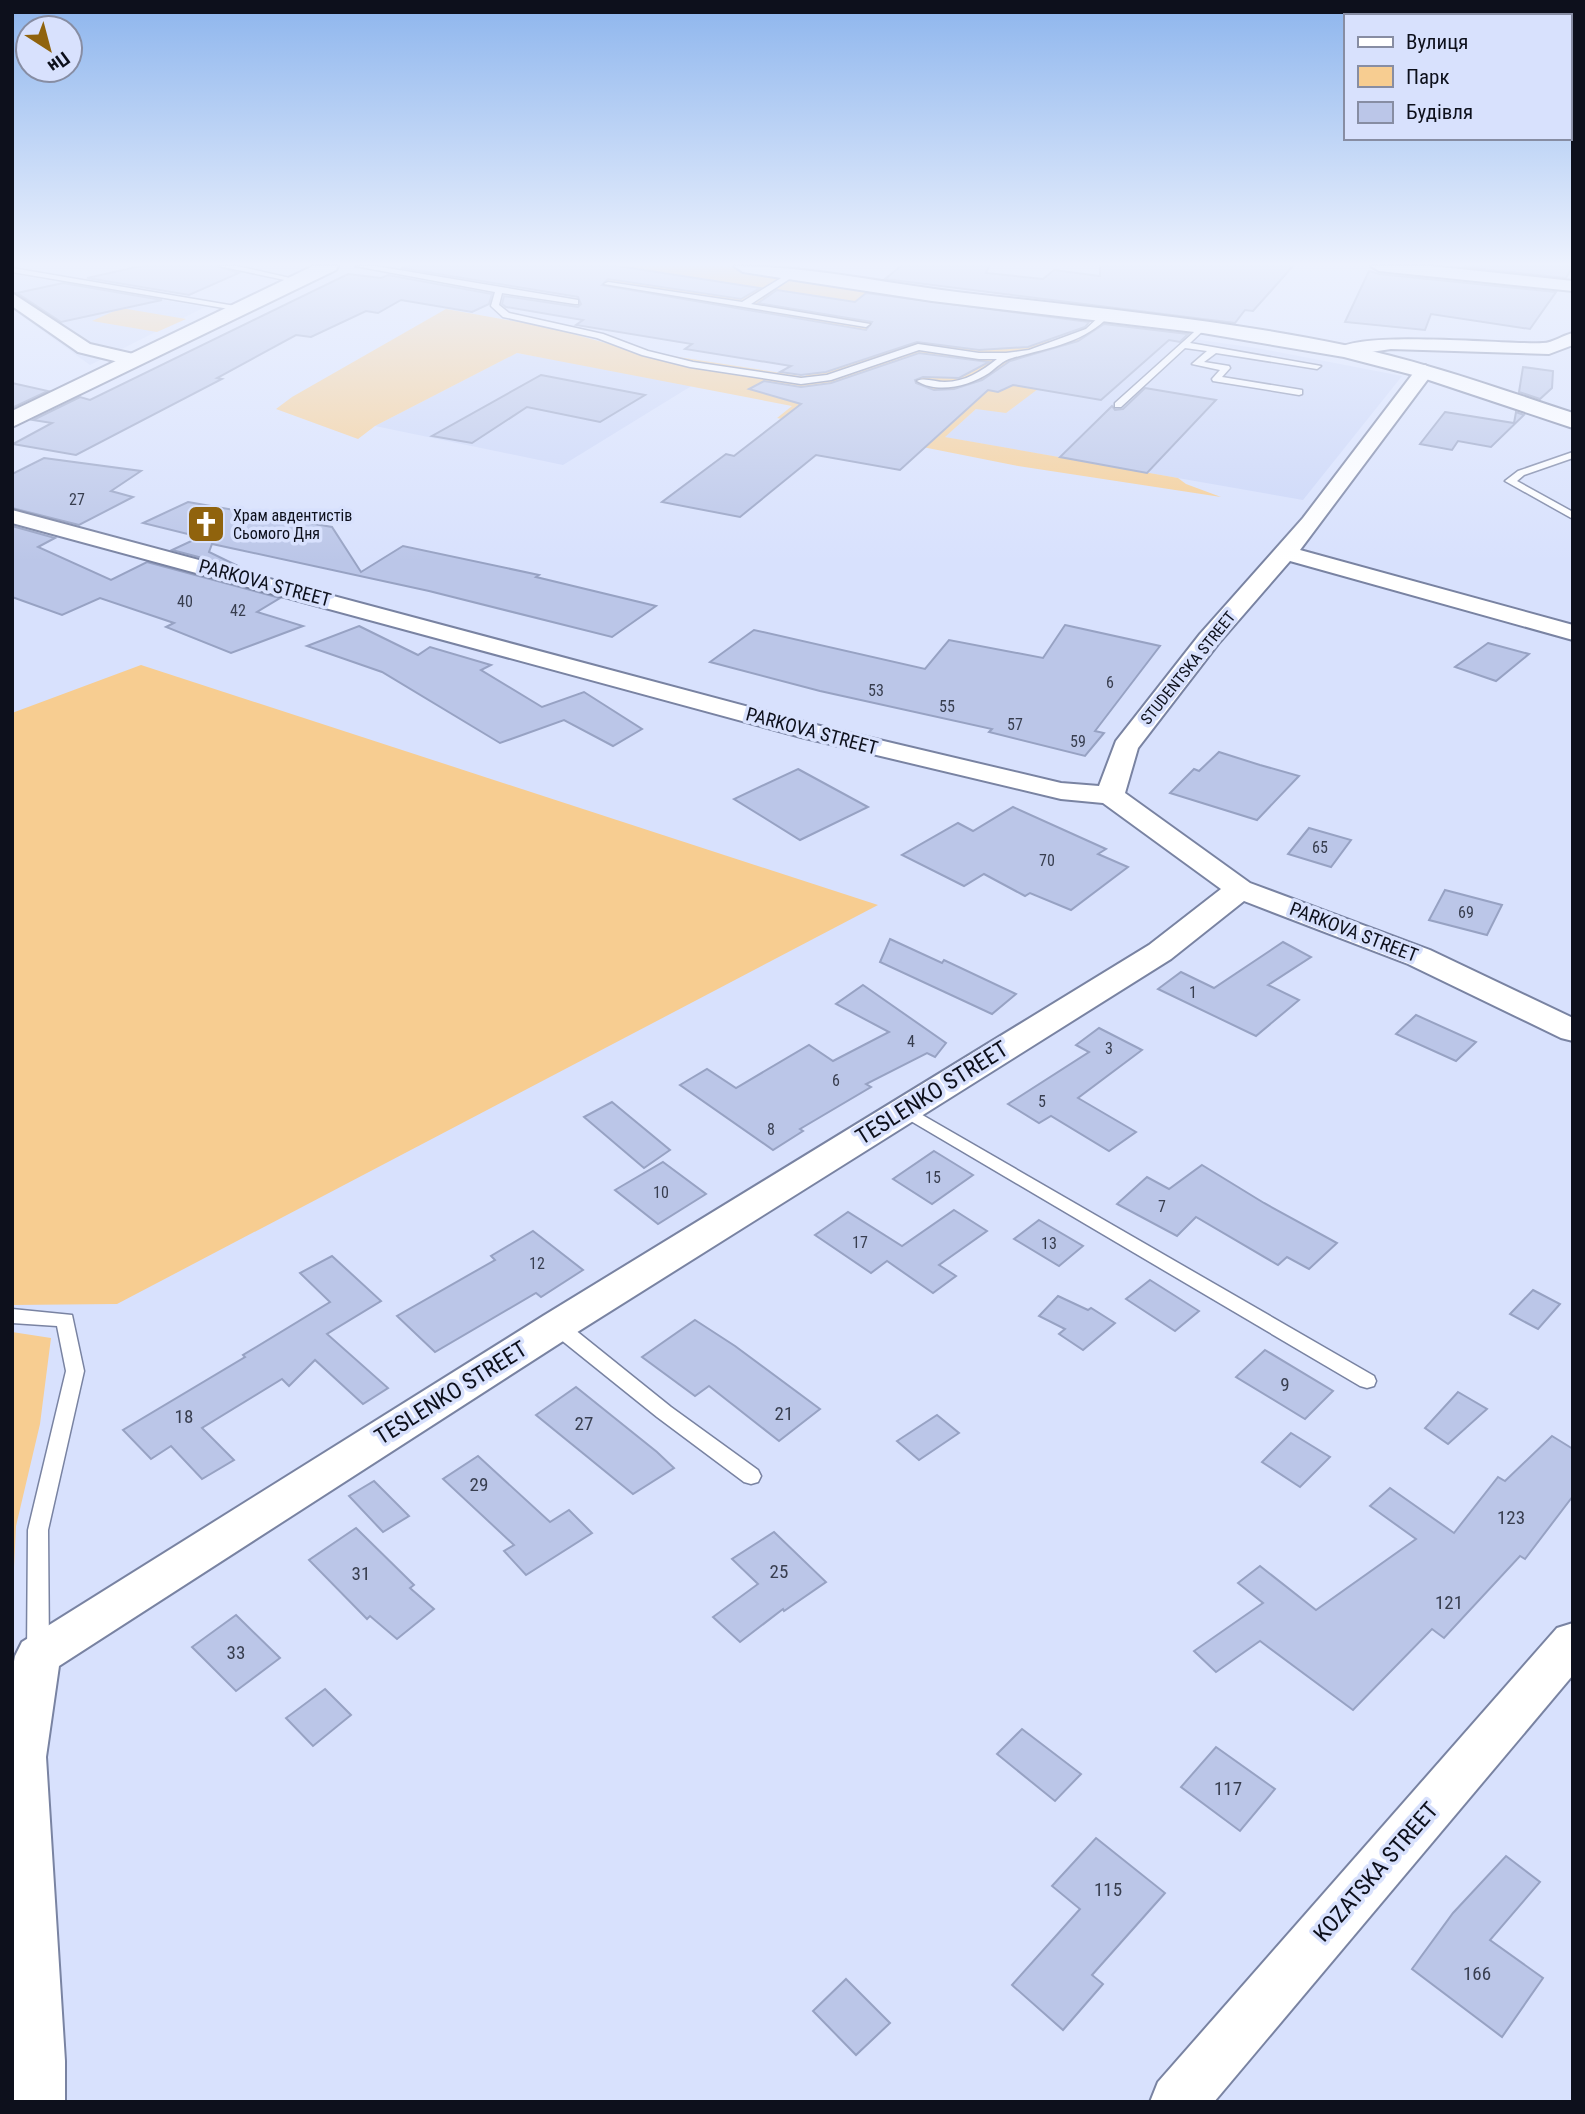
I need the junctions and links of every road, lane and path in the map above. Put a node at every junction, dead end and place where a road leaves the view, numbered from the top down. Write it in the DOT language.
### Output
graph roads {
  1 [pos="125,365"];
  2 [pos="693,365"];
  3 [pos="867,365"];
  4 [pos="994,365"];
  5 [pos="1162,365"];
  6 [pos="1201,365"];
  7 [pos="1308,365"];
  8 [pos="1398,365"];
  9 [pos="1317,366"];
  10 [pos="1425,371"];
  11 [pos="921,381"];
  12 [pos="1299,392"];
  13 [pos="1118,405"];
  14 [pos="12,420"];
  15 [pos="1573,421"];
  16 [pos="1573,455"];
  17 [pos="12,516"];
  18 [pos="1573,516"];
  19 [pos="1286,553"];
  20 [pos="1573,633"];
  21 [pos="1110,795"];
  22 [pos="1240,888"];
  23 [pos="1573,1031"];
  24 [pos="905,1110"];
  25 [pos="12,1316"];
  26 [pos="557,1326"];
  27 [pos="1367,1381"];
  28 [pos="751,1476"];
  29 [pos="1573,1642"];
  30 [pos="38,1656"];
  31 [pos="37,2102"];
  32 [pos="1178,2102"];
  1 -- 14 [label="main road"];
  2 -- 3 [label="lane"];
  4 -- 11 [label="lane"];
  5 -- 13 [label="lane"];
  6 -- 12 [label="lane"];
  7 -- 9 [label="lane"];
  8 -- 10 [label="main road"];
  10 -- 15 [label="main road"];
  10 -- 19 [label="street, STUDENTSKA STREET"];
  16 -- 18 [label="lane"];
  17 -- 21 [label="street, PARKOVA STREET"];
  19 -- 20 [label="street"];
  19 -- 21 [label="street, STUDENTSKA STREET"];
  21 -- 22 [label="street, PARKOVA STREET"];
  22 -- 23 [label="street, PARKOVA STREET"];
  22 -- 24 [label="street, TESLENKO STREET"];
  24 -- 26 [label="street, TESLENKO STREET"];
  24 -- 27 [label="lane"];
  25 -- 30 [label="lane"];
  26 -- 28 [label="lane"];
  26 -- 30 [label="street, TESLENKO STREET"];
  29 -- 32 [label="street, KOZATSKA STREET"];
  30 -- 31 [label="street"];
}
